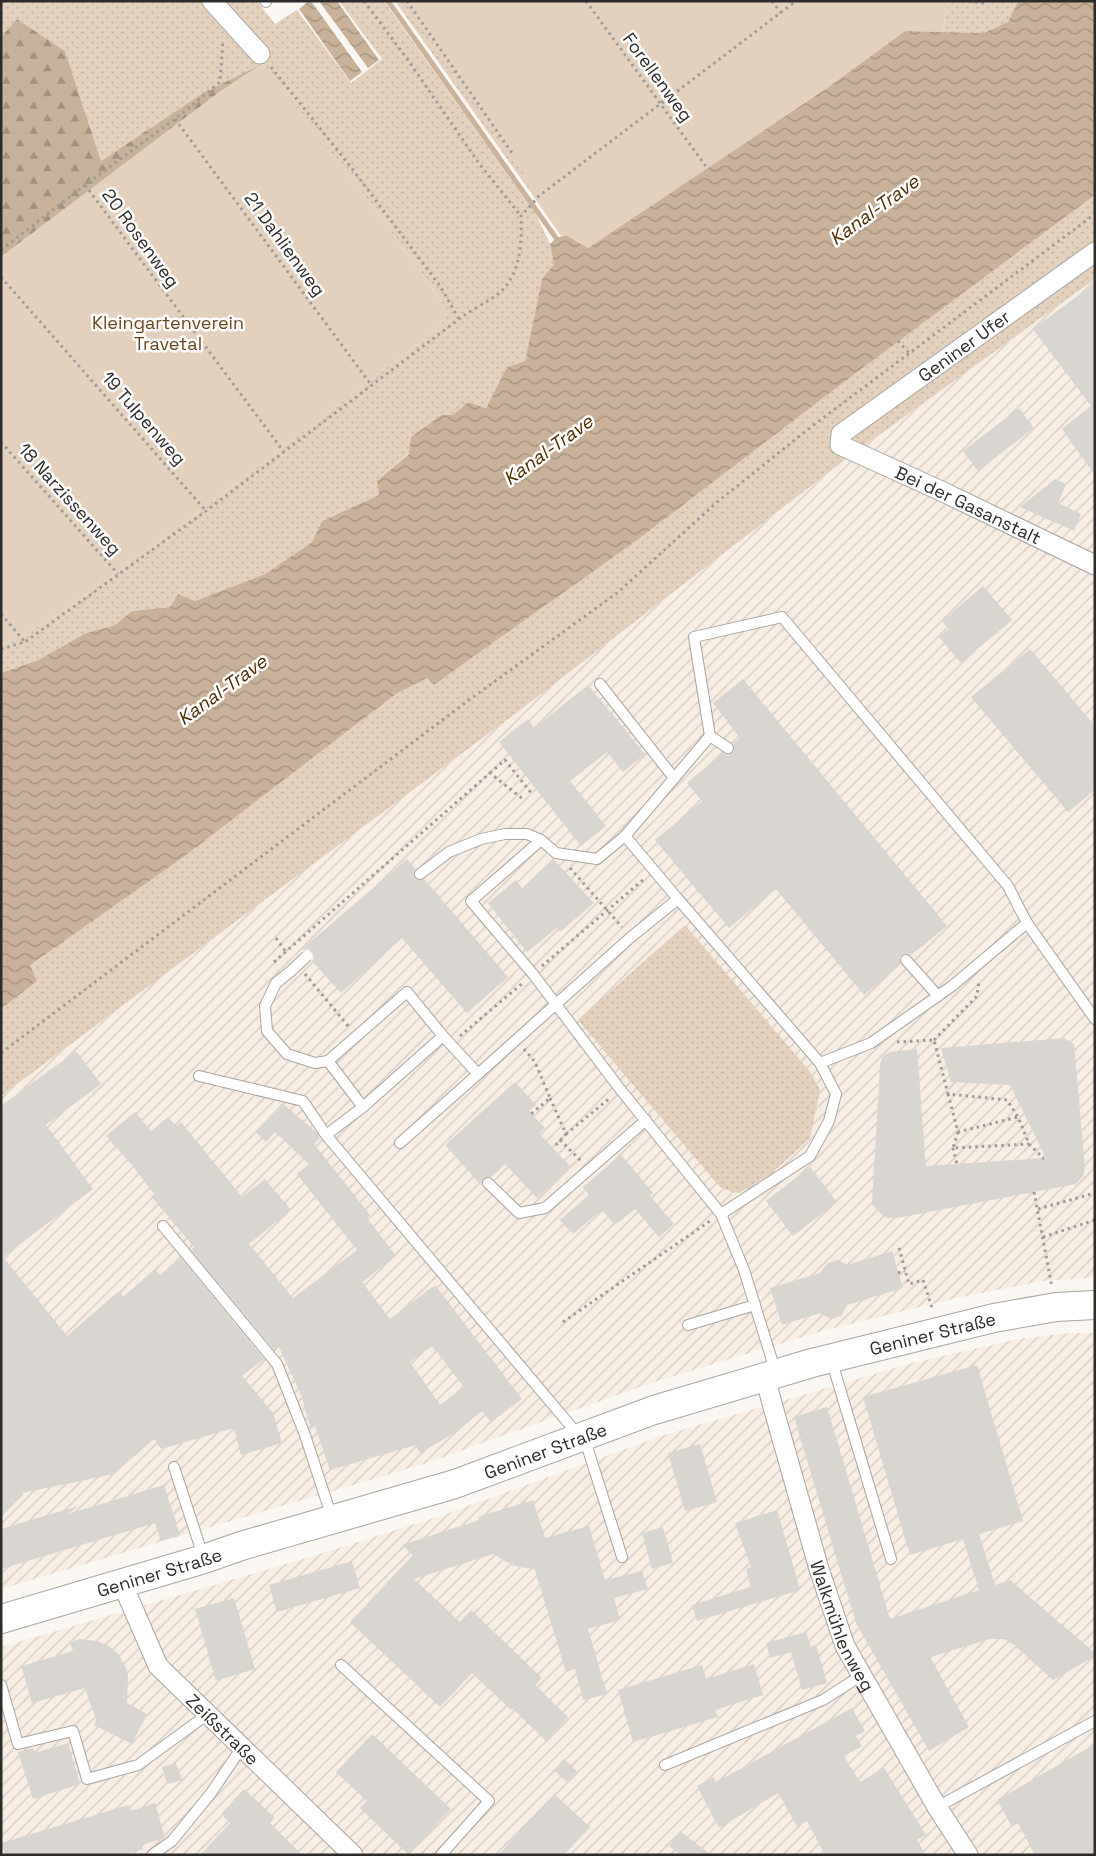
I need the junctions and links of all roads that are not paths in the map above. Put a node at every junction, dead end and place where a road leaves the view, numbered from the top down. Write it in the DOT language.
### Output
graph roads {
  1 [pos="212,1"];
  2 [pos="260,54"];
  3 [pos="1095,252"];
  4 [pos="840,445"];
  5 [pos="1095,565"];
  6 [pos="600,684"];
  7 [pos="710,736"];
  8 [pos="728,748"];
  9 [pos="674,778"];
  10 [pos="625,836"];
  11 [pos="542,840"];
  12 [pos="420,874"];
  13 [pos="678,899"];
  14 [pos="1028,923"];
  15 [pos="307,956"];
  16 [pos="906,960"];
  17 [pos="938,996"];
  18 [pos="555,1005"];
  19 [pos="1095,1019"];
  20 [pos="442,1036"];
  21 [pos="328,1061"];
  22 [pos="820,1063"];
  23 [pos="478,1074"];
  24 [pos="199,1076"];
  25 [pos="362,1106"];
  26 [pos="646,1120"];
  27 [pos="326,1135"];
  28 [pos="400,1143"];
  29 [pos="488,1183"];
  30 [pos="721,1214"];
  31 [pos="163,1226"];
  32 [pos="755,1305"];
  33 [pos="1095,1305"];
  34 [pos="688,1325"];
  35 [pos="831,1358"];
  36 [pos="771,1375"];
  37 [pos="582,1437"];
  38 [pos="174,1467"];
  39 [pos="332,1519"];
  40 [pos="622,1557"];
  41 [pos="204,1559"];
  42 [pos="891,1559"];
  43 [pos="122,1583"];
  44 [pos="1,1619"];
  45 [pos="340,1665"];
  46 [pos="862,1675"];
  47 [pos="1,1685"];
  48 [pos="208,1714"];
  49 [pos="1095,1722"];
  50 [pos="242,1747"];
  51 [pos="665,1765"];
  52 [pos="938,1807"];
  53 [pos="152,1855"];
  54 [pos="353,1855"];
  55 [pos="441,1855"];
  56 [pos="968,1855"];
  1 -- 2 [label="street"];
  3 -- 4 [label="street, Geniner Ufer"];
  4 -- 5 [label="street, Bei der Gasanstalt"];
  6 -- 9 [label="lane"];
  7 -- 8 [label="lane"];
  7 -- 9 [label="lane"];
  7 -- 14 [label="lane"];
  9 -- 10 [label="lane"];
  10 -- 11 [label="lane"];
  10 -- 13 [label="lane"];
  11 -- 12 [label="lane"];
  11 -- 18 [label="lane"];
  13 -- 18 [label="lane"];
  13 -- 22 [label="lane"];
  14 -- 17 [label="lane"];
  14 -- 19 [label="lane"];
  15 -- 21 [label="lane, bridge"];
  16 -- 17 [label="lane"];
  17 -- 22 [label="lane"];
  18 -- 23 [label="lane"];
  18 -- 26 [label="lane"];
  20 -- 21 [label="lane"];
  20 -- 23 [label="lane"];
  20 -- 25 [label="lane"];
  21 -- 25 [label="lane"];
  22 -- 30 [label="lane"];
  23 -- 28 [label="lane"];
  24 -- 27 [label="lane"];
  25 -- 27 [label="lane"];
  26 -- 29 [label="lane"];
  26 -- 30 [label="lane"];
  27 -- 37 [label="lane"];
  30 -- 32 [label="lane"];
  31 -- 39 [label="lane"];
  32 -- 34 [label="lane"];
  32 -- 36 [label="lane"];
  33 -- 35 [label="main road, Geniner Straße"];
  35 -- 36 [label="main road, Geniner Straße"];
  35 -- 42 [label="lane"];
  36 -- 37 [label="main road, Geniner Straße"];
  36 -- 46 [label="street, Walkmühlenweg"];
  37 -- 39 [label="main road, Geniner Straße"];
  37 -- 40 [label="lane"];
  38 -- 41 [label="lane"];
  39 -- 41 [label="main road, Geniner Straße"];
  41 -- 43 [label="main road, Geniner Straße"];
  43 -- 44 [label="main road, Geniner Straße"];
  43 -- 48 [label="street, Zeißstraße"];
  45 -- 55 [label="lane"];
  46 -- 51 [label="lane"];
  46 -- 52 [label="street, Walkmühlenweg"];
  47 -- 48 [label="lane"];
  48 -- 50 [label="street, Zeißstraße"];
  49 -- 52 [label="lane"];
  50 -- 53 [label="lane"];
  50 -- 54 [label="street, Zeißstraße"];
  52 -- 56 [label="street, Walkmühlenweg"];
}
